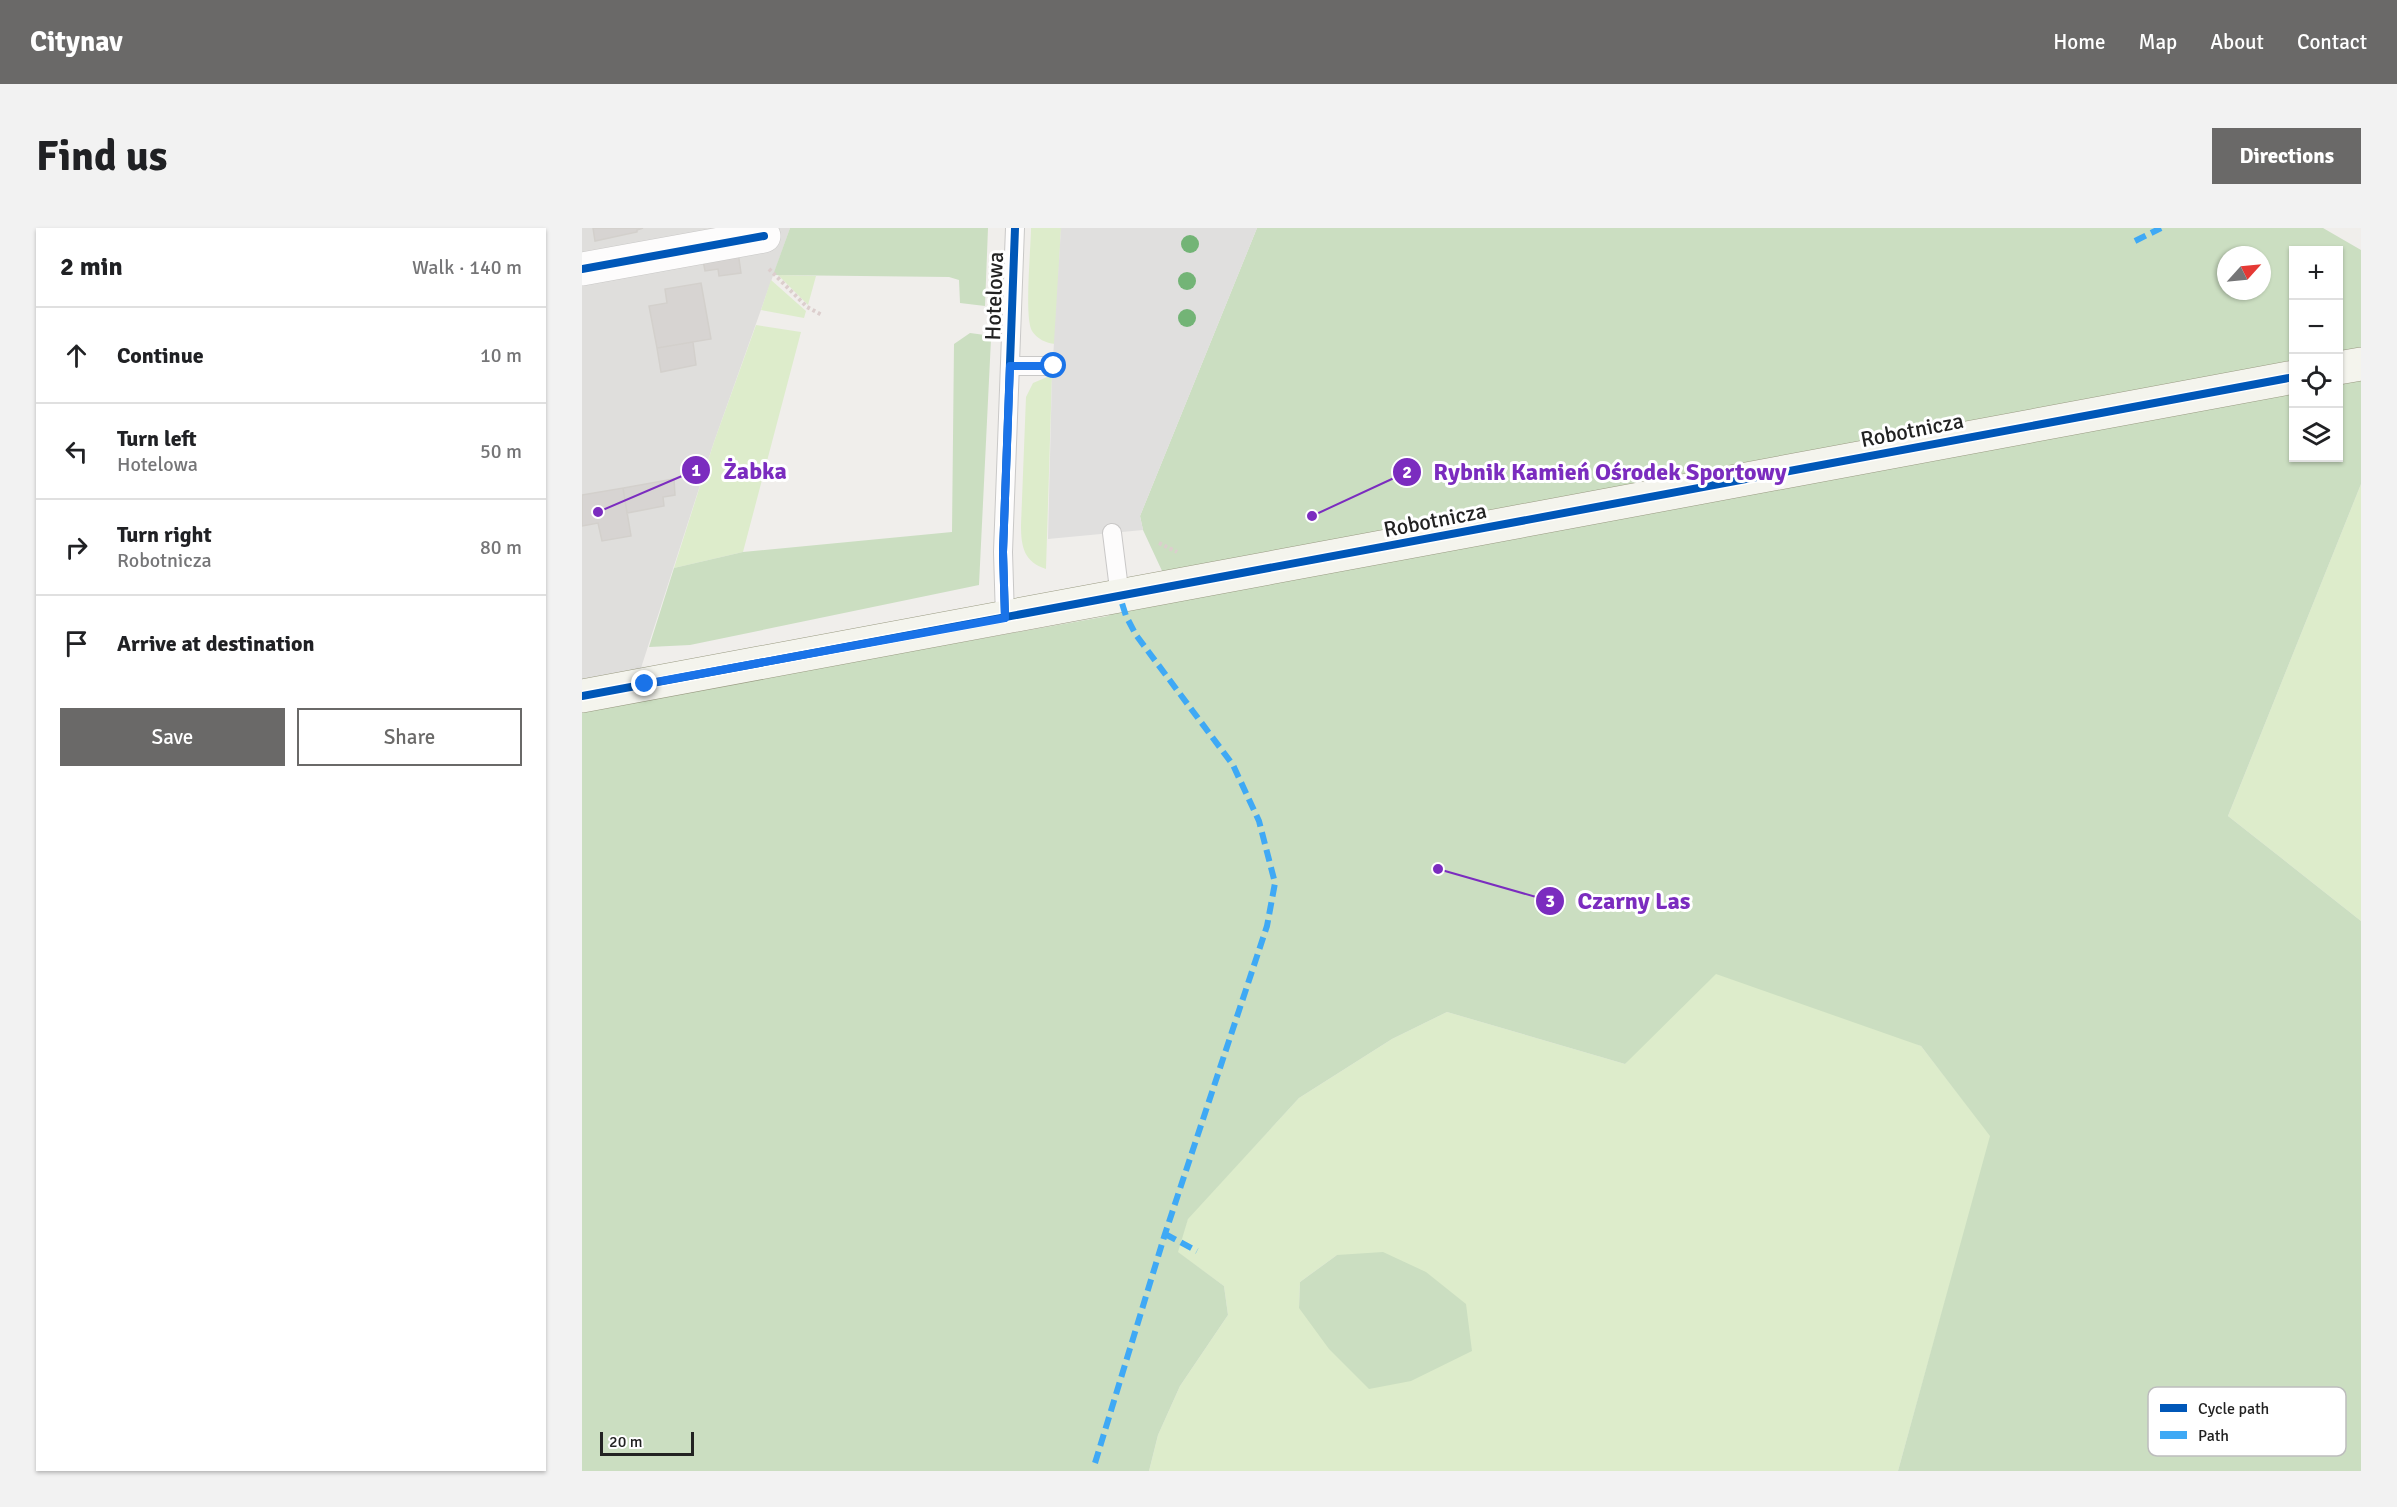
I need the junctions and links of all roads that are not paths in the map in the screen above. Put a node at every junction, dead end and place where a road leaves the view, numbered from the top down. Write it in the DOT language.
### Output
graph roads {
  1 [pos="1016,228"];
  2 [pos="756,237"];
  3 [pos="582,269"];
  4 [pos="2361,364"];
  5 [pos="1010,366"];
  6 [pos="1054,366"];
  7 [pos="2343,367"];
  8 [pos="2289,378"];
  9 [pos="1112,533"];
  10 [pos="1120,597"];
  11 [pos="1005,618"];
  12 [pos="582,696"];
  1 -- 5 [label="lane, Hotelowa"];
  2 -- 3 [label="street"];
  4 -- 7 [label="street"];
  5 -- 6 [label="lane"];
  5 -- 11 [label="lane, Hotelowa"];
  8 -- 10 [label="street, Robotnicza"];
  9 -- 10 [label="lane"];
  10 -- 11 [label="street, Robotnicza"];
  11 -- 12 [label="street, Robotnicza"];
}
